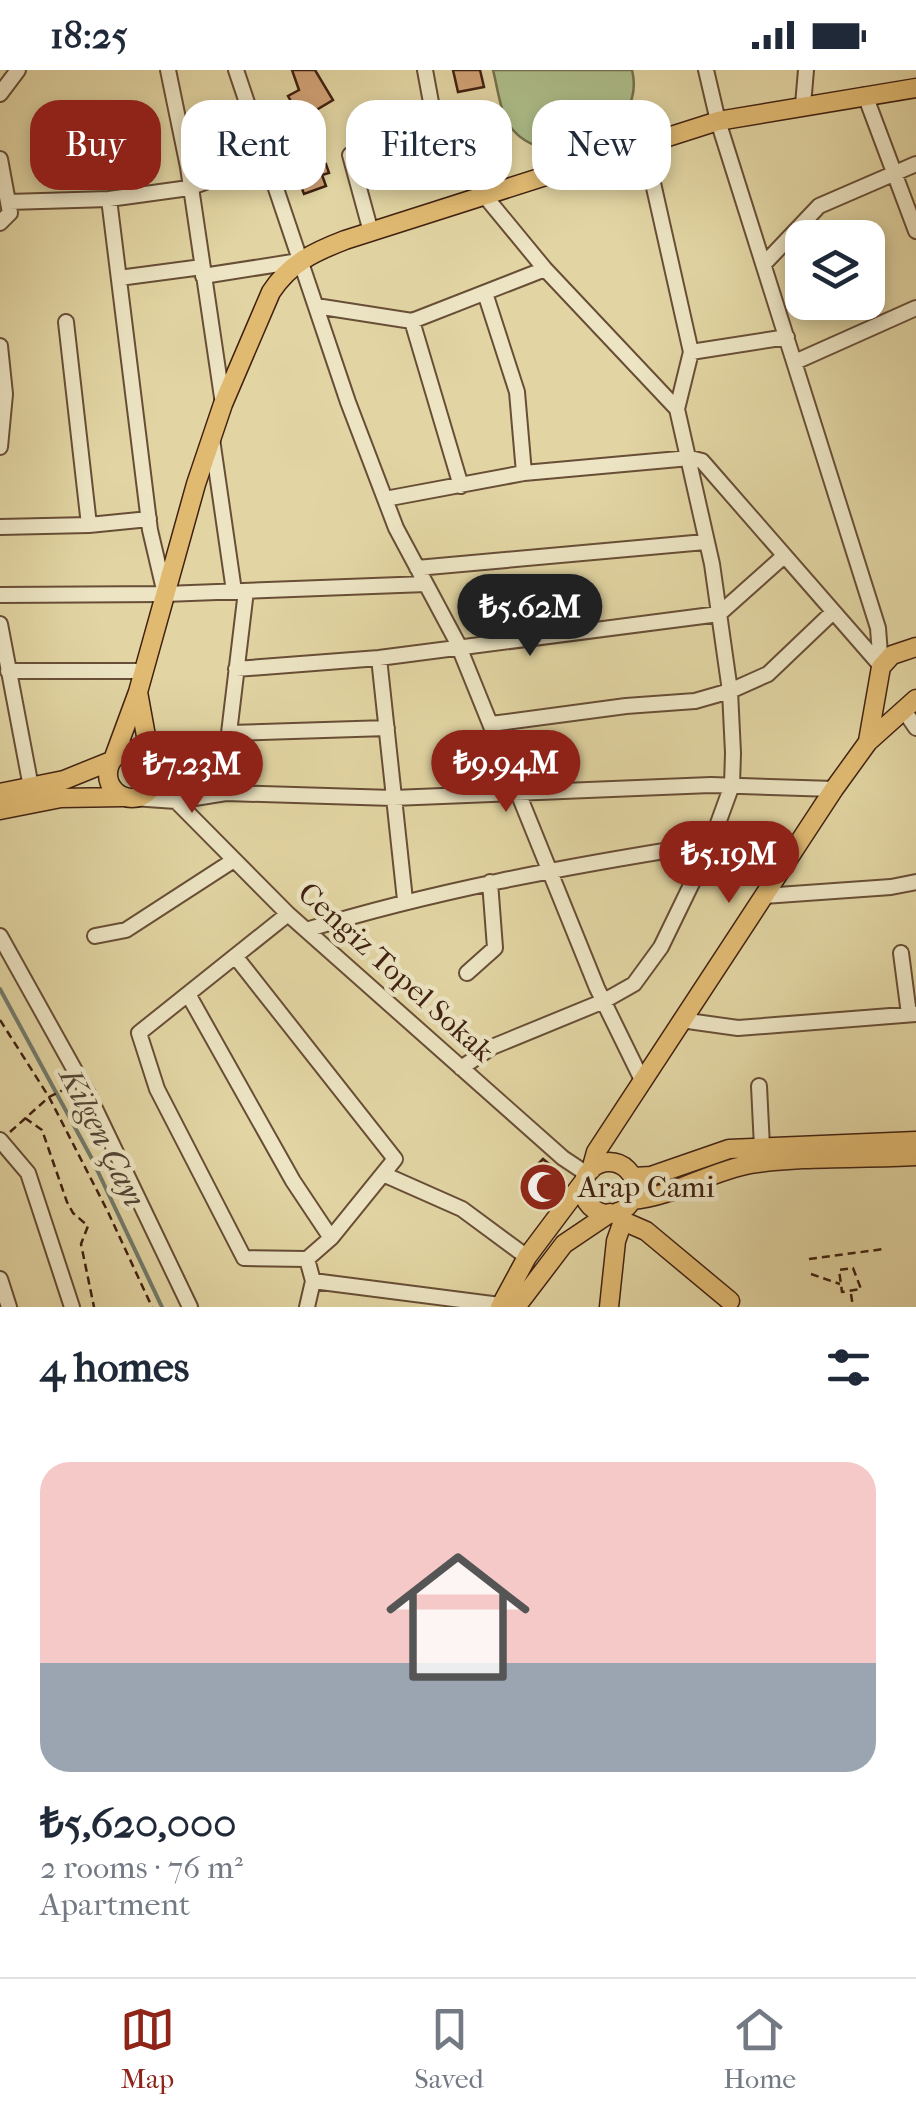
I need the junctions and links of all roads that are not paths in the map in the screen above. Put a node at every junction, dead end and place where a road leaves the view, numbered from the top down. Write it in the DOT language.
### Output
graph roads {
  1 [pos="18,70"];
  2 [pos="168,70"];
  3 [pos="236,70"];
  4 [pos="425,70"];
  5 [pos="706,70"];
  6 [pos="806,70"];
  7 [pos="916,88"];
  8 [pos="0,94"];
  9 [pos="865,96"];
  10 [pos="245,100"];
  11 [pos="802,105"];
  12 [pos="718,120"];
  13 [pos="671,135"];
  14 [pos="181,143"];
  15 [pos="0,159"];
  16 [pos="916,164"];
  17 [pos="894,172"];
  18 [pos="532,179"];
  19 [pos="181,189"];
  20 [pos="189,190"];
  21 [pos="275,190"];
  22 [pos="360,190"];
  23 [pos="655,190"];
  24 [pos="484,195"];
  25 [pos="109,199"];
  26 [pos="8,202"];
  27 [pos="0,223"];
  28 [pos="371,232"];
  29 [pos="916,232"];
  30 [pos="300,260"];
  31 [pos="764,264"];
  32 [pos="545,269"];
  33 [pos="202,272"];
  34 [pos="119,278"];
  35 [pos="485,293"];
  36 [pos="316,306"];
  37 [pos="916,308"];
  38 [pos="412,321"];
  39 [pos="66,322"];
  40 [pos="786,336"];
  41 [pos="0,346"];
  42 [pos="691,352"];
  43 [pos="794,362"];
  44 [pos="223,404"];
  45 [pos="677,409"];
  46 [pos="212,438"];
  47 [pos="0,444"];
  48 [pos="690,458"];
  49 [pos="524,473"];
  50 [pos="460,486"];
  51 [pos="385,499"];
  52 [pos="149,519"];
  53 [pos="89,525"];
  54 [pos="0,527"];
  55 [pos="706,542"];
  56 [pos="784,556"];
  57 [pos="418,568"];
  58 [pos="426,584"];
  59 [pos="240,591"];
  60 [pos="165,594"];
  61 [pos="0,595"];
  62 [pos="502,600"];
  63 [pos="833,612"];
  64 [pos="719,614"];
  65 [pos="0,624"];
  66 [pos="878,628"];
  67 [pos="506,640"];
  68 [pos="458,646"];
  69 [pos="909,651"];
  70 [pos="380,658"];
  71 [pos="881,667"];
  72 [pos="236,669"];
  73 [pos="8,671"];
  74 [pos="144,672"];
  75 [pos="730,691"];
  76 [pos="138,692"];
  77 [pos="910,704"];
  78 [pos="491,724"];
  79 [pos="386,728"];
  80 [pos="916,728"];
  81 [pos="229,733"];
  82 [pos="868,742"];
  83 [pos="150,758"];
  84 [pos="112,759"];
  85 [pos="156,780"];
  86 [pos="30,786"];
  87 [pos="732,786"];
  88 [pos="834,788"];
  89 [pos="519,792"];
  90 [pos="0,793"];
  91 [pos="226,793"];
  92 [pos="129,798"];
  93 [pos="394,798"];
  94 [pos="176,801"];
  95 [pos="0,810"];
  96 [pos="709,848"];
  97 [pos="234,860"];
  98 [pos="550,869"];
  99 [pos="490,882"];
  100 [pos="916,882"];
  101 [pos="764,896"];
  102 [pos="405,900"];
  103 [pos="288,914"];
  104 [pos="306,930"];
  105 [pos="0,936"];
  106 [pos="94,936"];
  107 [pos="901,953"];
  108 [pos="235,956"];
  109 [pos="466,973"];
  110 [pos="188,994"];
  111 [pos="604,1000"];
  112 [pos="912,1014"];
  113 [pos="681,1020"];
  114 [pos="461,1068"];
  115 [pos="643,1082"];
  116 [pos="759,1086"];
  117 [pos="632,1099"];
  118 [pos="0,1141"];
  119 [pos="916,1141"];
  120 [pos="762,1148"];
  121 [pos="916,1156"];
  122 [pos="628,1172"];
  123 [pos="382,1174"];
  124 [pos="587,1175"];
  125 [pos="622,1210"];
  126 [pos="332,1238"];
  127 [pos="527,1257"];
  128 [pos="306,1259"];
  129 [pos="0,1279"];
  130 [pos="314,1281"];
  131 [pos="733,1305"];
  132 [pos="505,1306"];
  133 [pos="9,1307"];
  134 [pos="72,1307"];
  135 [pos="190,1307"];
  136 [pos="307,1307"];
  137 [pos="609,1307"];
  1 -- 8 [label="street"];
  2 -- 14 [label="street"];
  3 -- 10 [label="street"];
  4 -- 24 [label="street"];
  5 -- 12 [label="street"];
  6 -- 11 [label="street"];
  7 -- 9 [label="main road"];
  9 -- 11 [label="main road"];
  9 -- 17 [label="street"];
  11 -- 12 [label="main road"];
  12 -- 13 [label="main road"];
  12 -- 31 [label="street"];
  15 -- 26 [label="street"];
  16 -- 17 [label="street"];
  17 -- 29 [label="street"];
  17 -- 31 [label="street"];
  18 -- 24 [label="main road"];
  19 -- 25 [label="street"];
  20 -- 33 [label="street"];
  21 -- 30 [label="street"];
  22 -- 28 [label="street"];
  23 -- 42 [label="street"];
  24 -- 28 [label="main road"];
  24 -- 32 [label="street"];
  25 -- 26 [label="street"];
  25 -- 34 [label="street"];
  26 -- 27 [label="street"];
  28 -- 30 [label="main road"];
  30 -- 33 [label="street"];
  30 -- 36 [label="street"];
  30 -- 44 [label="main road"];
  31 -- 40 [label="street"];
  32 -- 35 [label="street"];
  32 -- 45 [label="street"];
  33 -- 34 [label="street"];
  33 -- 44 [label="street"];
  34 -- 52 [label="street"];
  35 -- 38 [label="street"];
  35 -- 49 [label="street"];
  36 -- 38 [label="street"];
  36 -- 51 [label="street"];
  37 -- 43 [label="street"];
  38 -- 50 [label="street"];
  39 -- 53 [label="street"];
  40 -- 42 [label="street"];
  40 -- 43 [label="street"];
  41 -- 47 [label="street"];
  42 -- 45 [label="street"];
  43 -- 66 [label="street"];
  44 -- 46 [label="main road"];
  45 -- 48 [label="street"];
  46 -- 59 [label="street"];
  46 -- 60 [label="main road"];
  48 -- 49 [label="street"];
  48 -- 55 [label="street"];
  48 -- 56 [label="street"];
  49 -- 50 [label="street"];
  50 -- 51 [label="street"];
  51 -- 57 [label="street"];
  52 -- 53 [label="street"];
  52 -- 60 [label="street"];
  53 -- 54 [label="street"];
  55 -- 57 [label="street"];
  55 -- 64 [label="street"];
  56 -- 63 [label="street"];
  56 -- 64 [label="street"];
  57 -- 58 [label="street"];
  58 -- 59 [label="street"];
  58 -- 68 [label="street"];
  59 -- 60 [label="street"];
  59 -- 72 [label="street"];
  60 -- 61 [label="street"];
  60 -- 74 [label="main road"];
  62 -- 67 [label="street"];
  63 -- 71 [label="street"];
  63 -- 75 [label="street"];
  64 -- 67 [label="street"];
  64 -- 75 [label="street"];
  65 -- 73 [label="street"];
  66 -- 69 [label="street"];
  66 -- 71 [label="street"];
  67 -- 68 [label="street"];
  68 -- 70 [label="street"];
  68 -- 78 [label="street"];
  69 -- 71 [label="main road"];
  70 -- 72 [label="street"];
  70 -- 79 [label="street"];
  71 -- 77 [label="main road"];
  71 -- 82 [label="main road"];
  72 -- 81 [label="street"];
  73 -- 74 [label="street"];
  73 -- 86 [label="street"];
  74 -- 76 [label="main road"];
  75 -- 78 [label="street"];
  75 -- 87 [label="street"];
  76 -- 83 [label="main road"];
  76 -- 84 [label="main road"];
  77 -- 80 [label="street"];
  77 -- 82 [label="main road"];
  78 -- 89 [label="street"];
  79 -- 81 [label="street"];
  79 -- 93 [label="street"];
  81 -- 91 [label="street"];
  82 -- 88 [label="main road"];
  83 -- 84 [label="main road"];
  83 -- 85 [label="main road"];
  84 -- 86 [label="main road"];
  84 -- 92 [label="main road"];
  85 -- 92 [label="main road"];
  85 -- 94 [label="street, Cengiz Topel Sokak"];
  86 -- 90 [label="main road"];
  87 -- 88 [label="street"];
  87 -- 89 [label="street"];
  87 -- 96 [label="street"];
  88 -- 101 [label="main road"];
  89 -- 93 [label="street"];
  89 -- 98 [label="street"];
  91 -- 93 [label="street"];
  91 -- 94 [label="street"];
  92 -- 94 [label="street"];
  92 -- 95 [label="main road"];
  93 -- 102 [label="street"];
  94 -- 97 [label="street, Cengiz Topel Sokak"];
  96 -- 98 [label="street"];
  96 -- 111 [label="street"];
  97 -- 103 [label="street, Cengiz Topel Sokak"];
  97 -- 106 [label="street"];
  98 -- 99 [label="street"];
  98 -- 111 [label="street"];
  99 -- 102 [label="street"];
  99 -- 109 [label="street"];
  100 -- 101 [label="street"];
  101 -- 113 [label="main road"];
  102 -- 104 [label="street"];
  103 -- 104 [label="street, Cengiz Topel Sokak"];
  103 -- 108 [label="street"];
  104 -- 114 [label="street, Cengiz Topel Sokak"];
  105 -- 135 [label="street"];
  107 -- 112 [label="street"];
  108 -- 110 [label="street"];
  108 -- 123 [label="street"];
  110 -- 126 [label="street"];
  110 -- 128 [label="street"];
  111 -- 114 [label="street"];
  111 -- 115 [label="street"];
  112 -- 113 [label="street"];
  113 -- 115 [label="main road"];
  114 -- 124 [label="street, Cengiz Topel Sokak"];
  115 -- 117 [label="main road"];
  116 -- 120 [label="street"];
  117 -- 122 [label="main road"];
  117 -- 124 [label="main road"];
  118 -- 134 [label="street"];
  119 -- 120 [label="main road"];
  120 -- 122 [label="main road"];
  121 -- 125 [label="main road"];
  122 -- 124 [label="main road"];
  122 -- 125 [label="main road"];
  123 -- 126 [label="street"];
  123 -- 127 [label="street"];
  124 -- 125 [label="main road"];
  124 -- 127 [label="main road"];
  125 -- 131 [label="main road"];
  125 -- 132 [label="main road"];
  125 -- 137 [label="main road"];
  126 -- 128 [label="street"];
  127 -- 132 [label="main road"];
  128 -- 130 [label="street"];
  129 -- 133 [label="street"];
  130 -- 132 [label="street"];
  130 -- 136 [label="street"];
}
